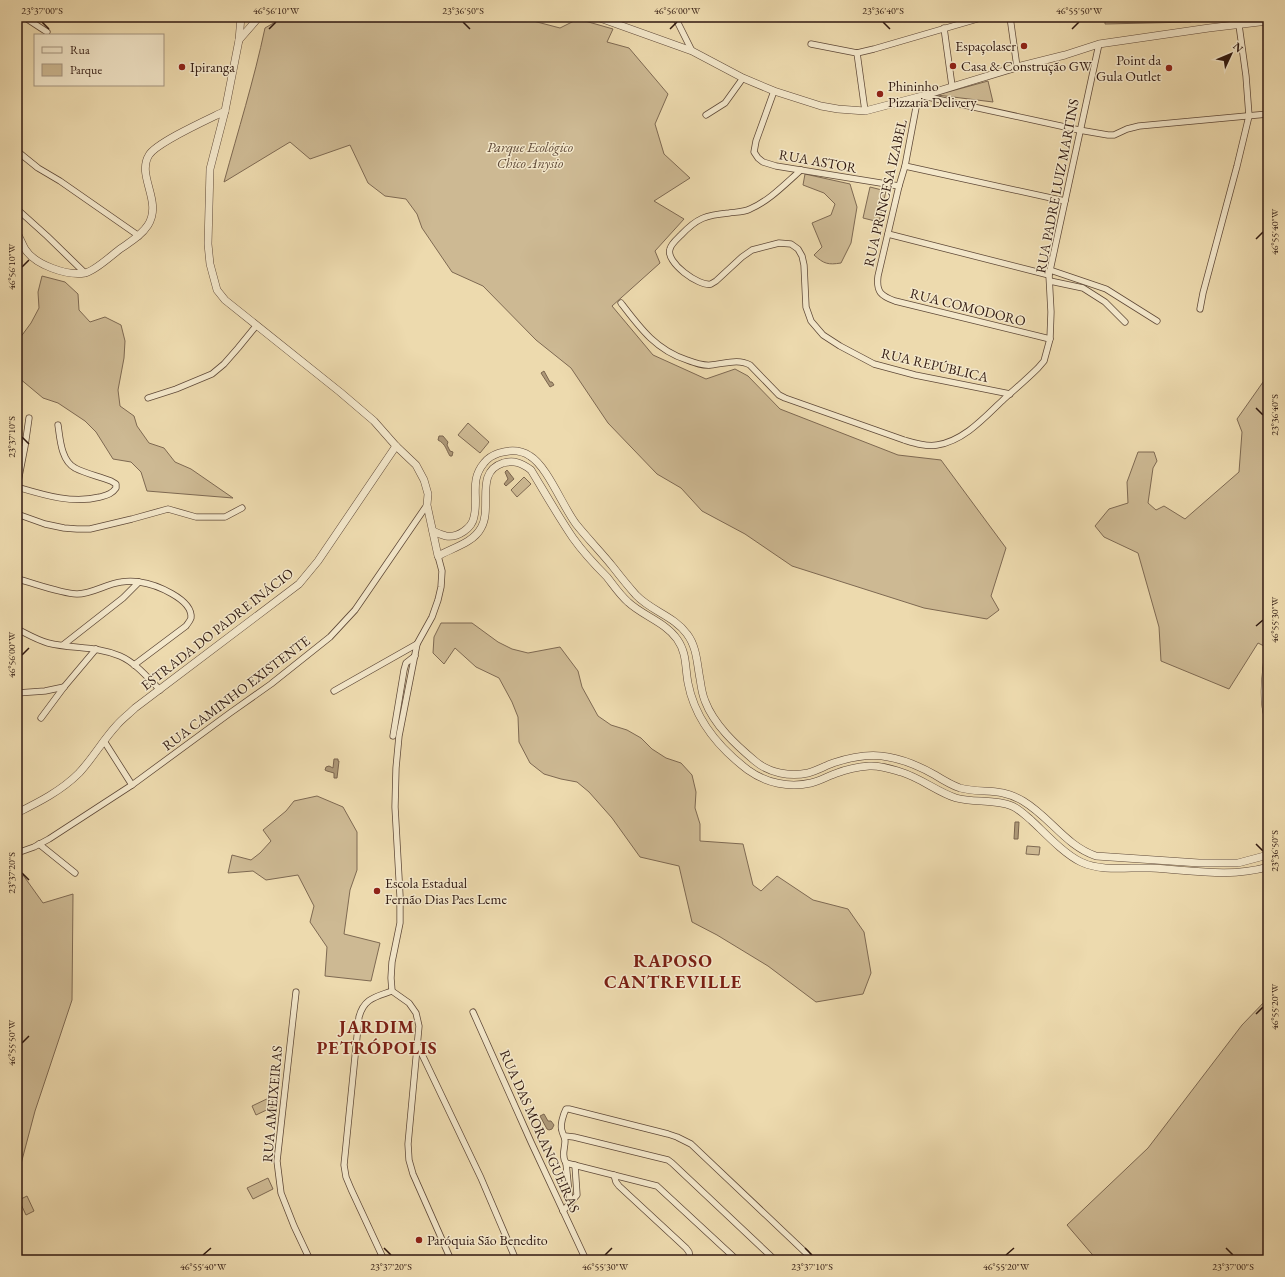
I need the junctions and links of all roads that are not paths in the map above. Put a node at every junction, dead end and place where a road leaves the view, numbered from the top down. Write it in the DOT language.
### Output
graph roads {
  1 [pos="24,17"];
  2 [pos="259,17"];
  3 [pos="597,17"];
  4 [pos="675,17"];
  5 [pos="984,17"];
  6 [pos="1010,17"];
  7 [pos="241,19"];
  8 [pos="1268,22"];
  9 [pos="251,25"];
  10 [pos="1239,25"];
  11 [pos="944,28"];
  12 [pos="47,32"];
  13 [pos="239,40"];
  14 [pos="811,44"];
  15 [pos="1099,44"];
  16 [pos="692,51"];
  17 [pos="857,53"];
  18 [pos="1017,67"];
  19 [pos="743,78"];
  20 [pos="952,86"];
  21 [pos="774,91"];
  22 [pos="920,96"];
  23 [pos="225,111"];
  24 [pos="865,111"];
  25 [pos="1268,114"];
  26 [pos="706,115"];
  27 [pos="1249,116"];
  28 [pos="1079,130"];
  29 [pos="17,151"];
  30 [pos="905,166"];
  31 [pos="801,170"];
  32 [pos="899,186"];
  33 [pos="1065,201"];
  34 [pos="17,209"];
  35 [pos="17,233"];
  36 [pos="888,234"];
  37 [pos="139,236"];
  38 [pos="85,273"];
  39 [pos="1049,275"];
  40 [pos="881,294"];
  41 [pos="621,303"];
  42 [pos="1200,309"];
  43 [pos="1157,321"];
  44 [pos="1125,322"];
  45 [pos="256,326"];
  46 [pos="1050,339"];
  47 [pos="1010,394"];
  48 [pos="148,398"];
  49 [pos="29,418"];
  50 [pos="58,425"];
  51 [pos="396,446"];
  52 [pos="485,461"];
  53 [pos="493,469"];
  54 [pos="17,487"];
  55 [pos="428,506"];
  56 [pos="242,508"];
  57 [pos="17,514"];
  58 [pos="433,531"];
  59 [pos="446,536"];
  60 [pos="449,550"];
  61 [pos="438,556"];
  62 [pos="17,579"];
  63 [pos="139,582"];
  64 [pos="626,583"];
  65 [pos="618,590"];
  66 [pos="17,629"];
  67 [pos="417,644"];
  68 [pos="63,646"];
  69 [pos="96,649"];
  70 [pos="1268,653"];
  71 [pos="415,656"];
  72 [pos="134,665"];
  73 [pos="64,687"];
  74 [pos="160,690"];
  75 [pos="334,691"];
  76 [pos="17,693"];
  77 [pos="41,718"];
  78 [pos="1268,718"];
  79 [pos="393,736"];
  80 [pos="104,741"];
  81 [pos="872,755"];
  82 [pos="872,766"];
  83 [pos="764,768"];
  84 [pos="760,777"];
  85 [pos="132,785"];
  86 [pos="17,813"];
  87 [pos="39,844"];
  88 [pos="17,853"];
  89 [pos="1268,855"];
  90 [pos="1150,859"];
  91 [pos="1268,867"];
  92 [pos="1149,868"];
  93 [pos="75,873"];
  94 [pos="392,991"];
  95 [pos="296,992"];
  96 [pos="473,1012"];
  97 [pos="417,1044"];
  98 [pos="565,1136"];
  99 [pos="566,1163"];
  100 [pos="575,1165"];
  101 [pos="614,1175"];
  102 [pos="576,1180"];
  103 [pos="567,1181"];
  104 [pos="570,1203"];
  105 [pos="563,1211"];
  106 [pos="690,1258"];
  107 [pos="310,1260"];
  108 [pos="384,1260"];
  109 [pos="451,1260"];
  110 [pos="516,1260"];
  111 [pos="585,1260"];
  112 [pos="737,1260"];
  113 [pos="775,1260"];
  114 [pos="811,1260"];
  1 -- 12 [label="street"];
  2 -- 9 [label="street"];
  3 -- 16 [label="street"];
  4 -- 16 [label="street"];
  5 -- 11 [label="street"];
  6 -- 18 [label="street"];
  7 -- 9 [label="street"];
  7 -- 13 [label="street"];
  8 -- 10 [label="street"];
  9 -- 13 [label="street"];
  10 -- 15 [label="street"];
  10 -- 27 [label="street"];
  11 -- 17 [label="street"];
  11 -- 20 [label="street"];
  13 -- 23 [label="street"];
  14 -- 17 [label="street"];
  15 -- 18 [label="street"];
  15 -- 28 [label="street, RUA PADRE LUIZ MARTINS"];
  16 -- 19 [label="street"];
  17 -- 24 [label="street"];
  18 -- 20 [label="street"];
  19 -- 21 [label="street"];
  19 -- 26 [label="street"];
  20 -- 22 [label="street"];
  21 -- 24 [label="street"];
  21 -- 31 [label="street, RUA ASTOR"];
  22 -- 24 [label="street"];
  22 -- 28 [label="street"];
  22 -- 30 [label="street, RUA PRINCESA IZABEL"];
  23 -- 37 [label="street"];
  23 -- 45 [label="street"];
  25 -- 27 [label="street"];
  27 -- 28 [label="street"];
  27 -- 42 [label="street"];
  28 -- 33 [label="street, RUA PADRE LUIZ MARTINS"];
  29 -- 37 [label="street"];
  30 -- 32 [label="street, RUA PRINCESA IZABEL"];
  30 -- 33 [label="street"];
  31 -- 32 [label="street, RUA ASTOR"];
  31 -- 47 [label="street, RUA REPÚBLICA"];
  32 -- 36 [label="street, RUA PRINCESA IZABEL"];
  33 -- 39 [label="street, RUA PADRE LUIZ MARTINS"];
  34 -- 38 [label="street"];
  35 -- 38 [label="street"];
  36 -- 39 [label="street"];
  36 -- 40 [label="street, RUA PRINCESA IZABEL"];
  37 -- 38 [label="street"];
  39 -- 43 [label="street"];
  39 -- 44 [label="street"];
  39 -- 46 [label="street, RUA PADRE LUIZ MARTINS"];
  40 -- 46 [label="street, RUA COMODORO"];
  41 -- 47 [label="street, RUA PADRE LUIZ MARTINS"];
  45 -- 48 [label="street"];
  45 -- 51 [label="street"];
  46 -- 47 [label="street, RUA PADRE LUIZ MARTINS"];
  49 -- 54 [label="street"];
  50 -- 54 [label="street"];
  51 -- 55 [label="street"];
  51 -- 74 [label="street, ESTRADA DO PADRE INÁCIO"];
  52 -- 53 [label="street"];
  52 -- 59 [label="street"];
  52 -- 64 [label="street"];
  53 -- 60 [label="street"];
  53 -- 65 [label="street"];
  55 -- 58 [label="street"];
  55 -- 85 [label="street, RUA CAMINHO EXISTENTE"];
  56 -- 57 [label="street"];
  58 -- 59 [label="street"];
  58 -- 61 [label="street"];
  59 -- 60 [label="street"];
  60 -- 61 [label="street"];
  61 -- 67 [label="street"];
  62 -- 63 [label="street"];
  63 -- 68 [label="street"];
  63 -- 72 [label="street"];
  64 -- 65 [label="street"];
  64 -- 83 [label="street"];
  65 -- 84 [label="street"];
  66 -- 68 [label="street"];
  67 -- 71 [label="street"];
  67 -- 75 [label="street"];
  68 -- 69 [label="street"];
  69 -- 72 [label="street"];
  69 -- 73 [label="street"];
  70 -- 78 [label="street"];
  71 -- 79 [label="street"];
  71 -- 94 [label="street"];
  72 -- 74 [label="street"];
  73 -- 76 [label="street"];
  73 -- 77 [label="street"];
  74 -- 80 [label="street, ESTRADA DO PADRE INÁCIO"];
  80 -- 85 [label="street"];
  80 -- 86 [label="street, ESTRADA DO PADRE INÁCIO"];
  81 -- 82 [label="street"];
  81 -- 83 [label="street"];
  81 -- 90 [label="street"];
  82 -- 84 [label="street"];
  82 -- 92 [label="street"];
  83 -- 84 [label="street"];
  85 -- 87 [label="street, RUA CAMINHO EXISTENTE"];
  87 -- 88 [label="street, RUA CAMINHO EXISTENTE"];
  87 -- 93 [label="street"];
  89 -- 90 [label="street"];
  90 -- 92 [label="street"];
  91 -- 92 [label="street"];
  94 -- 97 [label="street"];
  94 -- 108 [label="street"];
  95 -- 107 [label="street, RUA AMEIXEIRAS"];
  96 -- 105 [label="street, RUA DAS MORANGUEIRAS"];
  97 -- 109 [label="street"];
  97 -- 110 [label="street"];
  98 -- 99 [label="street"];
  98 -- 113 [label="street"];
  98 -- 114 [label="street"];
  99 -- 100 [label="street"];
  99 -- 103 [label="street"];
  100 -- 101 [label="street"];
  100 -- 102 [label="street"];
  101 -- 106 [label="street"];
  101 -- 112 [label="street"];
  102 -- 103 [label="street"];
  102 -- 104 [label="street"];
  103 -- 104 [label="street"];
  104 -- 105 [label="street"];
  105 -- 111 [label="street, RUA DAS MORANGUEIRAS"];
}
